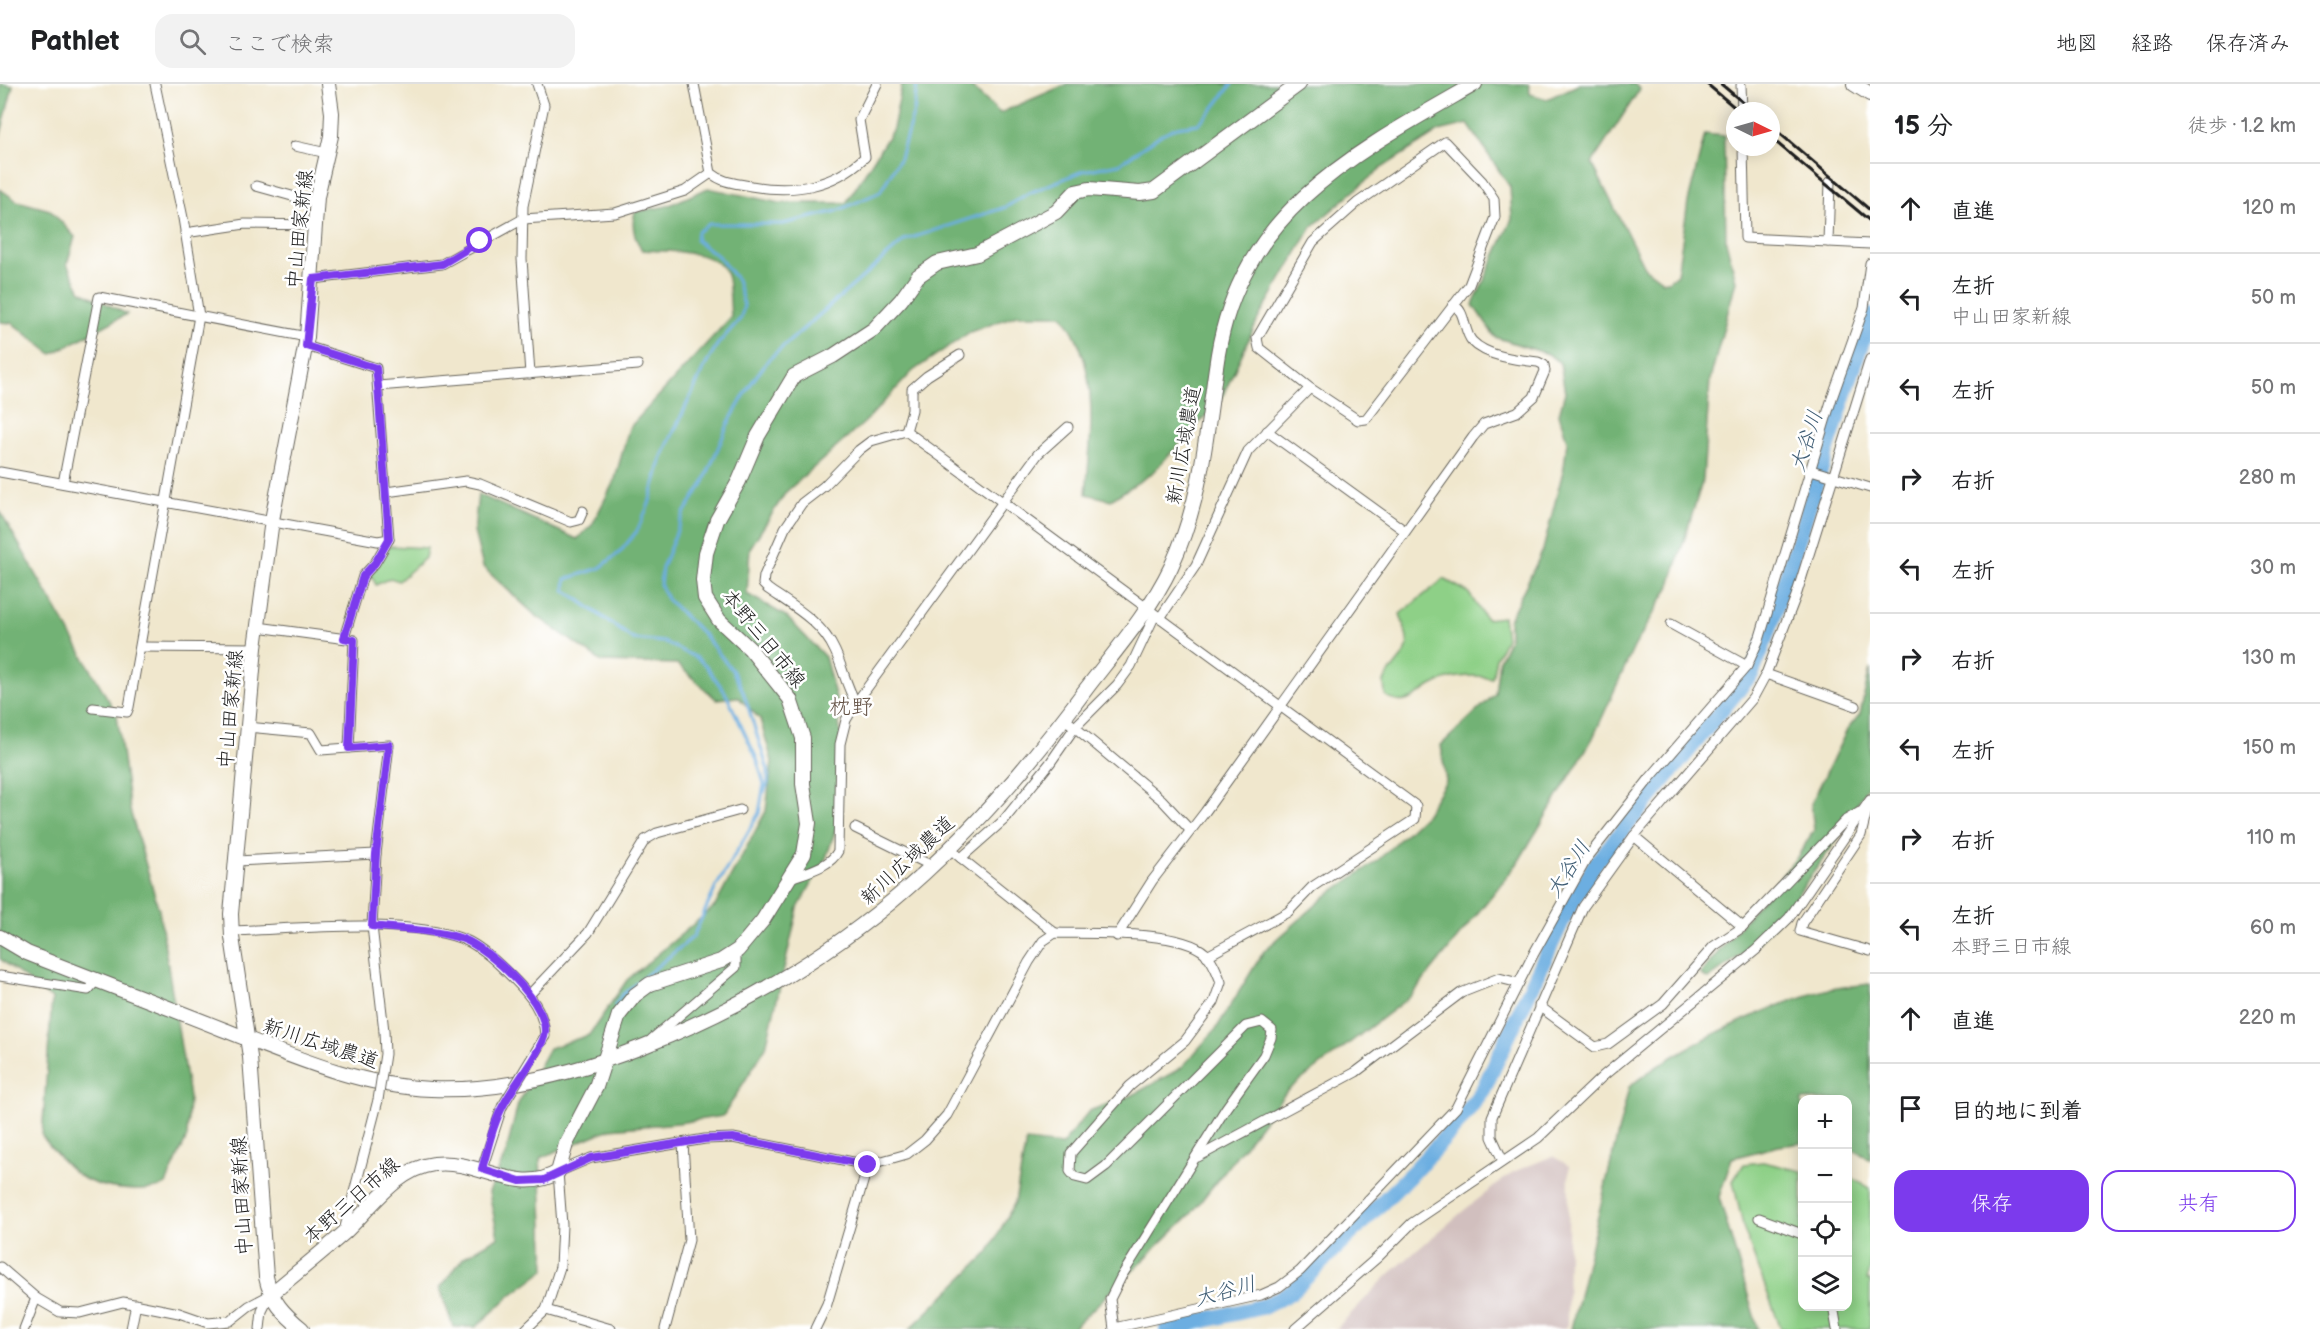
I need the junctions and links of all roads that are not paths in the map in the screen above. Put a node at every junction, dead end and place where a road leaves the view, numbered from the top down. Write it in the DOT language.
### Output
graph roads {
  1 [pos="155,84"];
  2 [pos="328,84"];
  3 [pos="537,84"];
  4 [pos="694,84"];
  5 [pos="877,84"];
  6 [pos="1299,84"];
  7 [pos="1475,84"];
  8 [pos="1854,84"];
  9 [pos="1741,85"];
  10 [pos="1870,94"];
  11 [pos="1742,102"];
  12 [pos="295,146"];
  13 [pos="327,153"];
  14 [pos="1743,156"];
  15 [pos="711,173"];
  16 [pos="1830,182"];
  17 [pos="255,186"];
  18 [pos="317,203"];
  19 [pos="523,219"];
  20 [pos="316,225"];
  21 [pos="185,232"];
  22 [pos="1828,242"];
  23 [pos="1870,244"];
  24 [pos="1870,263"];
  25 [pos="313,279"];
  26 [pos="1454,305"];
  27 [pos="199,316"];
  28 [pos="307,341"];
  29 [pos="960,355"];
  30 [pos="1870,359"];
  31 [pos="638,365"];
  32 [pos="530,374"];
  33 [pos="378,386"];
  34 [pos="1310,387"];
  35 [pos="1068,427"];
  36 [pos="906,431"];
  37 [pos="1267,431"];
  38 [pos="1811,470"];
  39 [pos="0,472"];
  40 [pos="1833,477"];
  41 [pos="63,483"];
  42 [pos="1870,488"];
  43 [pos="386,492"];
  44 [pos="165,503"];
  45 [pos="1001,504"];
  46 [pos="583,512"];
  47 [pos="272,520"];
  48 [pos="1405,531"];
  49 [pos="389,539"];
  50 [pos="1154,614"];
  51 [pos="1671,624"];
  52 [pos="258,627"];
  53 [pos="344,638"];
  54 [pos="141,647"];
  55 [pos="255,648"];
  56 [pos="1747,666"];
  57 [pos="1766,674"];
  58 [pos="856,703"];
  59 [pos="1280,706"];
  60 [pos="1856,706"];
  61 [pos="93,708"];
  62 [pos="1070,723"];
  63 [pos="247,727"];
  64 [pos="349,748"];
  65 [pos="1869,801"];
  66 [pos="740,810"];
  67 [pos="1863,811"];
  68 [pos="855,828"];
  69 [pos="1190,830"];
  70 [pos="1634,836"];
  71 [pos="376,854"];
  72 [pos="956,854"];
  73 [pos="236,861"];
  74 [pos="932,866"];
  75 [pos="790,878"];
  76 [pos="372,926"];
  77 [pos="1743,927"];
  78 [pos="232,931"];
  79 [pos="1055,933"];
  80 [pos="1117,936"];
  81 [pos="0,937"];
  82 [pos="1870,951"];
  83 [pos="736,952"];
  84 [pos="1207,956"];
  85 [pos="0,976"];
  86 [pos="96,981"];
  87 [pos="1519,983"];
  88 [pos="530,994"];
  89 [pos="1539,1006"];
  90 [pos="248,1040"];
  91 [pos="640,1048"];
  92 [pos="605,1062"];
  93 [pos="683,1143"];
  94 [pos="1197,1157"];
  95 [pos="1503,1161"];
  96 [pos="868,1165"];
  97 [pos="482,1169"];
  98 [pos="558,1172"];
  99 [pos="1759,1218"];
  100 [pos="1798,1232"];
  101 [pos="344,1233"];
  102 [pos="0,1267"];
  103 [pos="270,1295"];
  104 [pos="36,1298"];
  105 [pos="136,1304"];
  106 [pos="546,1310"];
  107 [pos="1834,1311"];
  108 [pos="24,1329"];
  109 [pos="131,1329"];
  110 [pos="260,1329"];
  111 [pos="302,1329"];
  112 [pos="526,1329"];
  113 [pos="610,1329"];
  114 [pos="665,1329"];
  115 [pos="815,1329"];
  116 [pos="1114,1329"];
  117 [pos="1295,1329"];
  118 [pos="1837,1329"];
  1 -- 21 [label="street"];
  2 -- 13 [label="main road, 中山田家新線"];
  3 -- 19 [label="street"];
  4 -- 15 [label="street"];
  5 -- 15 [label="street"];
  6 -- 75 [label="main road, 本野三日市線"];
  7 -- 50 [label="main road, 新川広域農道"];
  8 -- 10 [label="main road"];
  9 -- 11 [label="street"];
  12 -- 13 [label="street"];
  13 -- 18 [label="main road, 中山田家新線"];
  14 -- 22 [label="street"];
  15 -- 19 [label="street"];
  16 -- 22 [label="street"];
  17 -- 18 [label="street"];
  18 -- 20 [label="main road, 中山田家新線"];
  19 -- 25 [label="street"];
  19 -- 32 [label="street"];
  20 -- 21 [label="street"];
  20 -- 25 [label="main road, 中山田家新線"];
  21 -- 27 [label="street"];
  22 -- 23 [label="street"];
  24 -- 38 [label="street"];
  25 -- 28 [label="main road, 中山田家新線"];
  26 -- 34 [label="street"];
  26 -- 34 [label="street"];
  26 -- 48 [label="street"];
  27 -- 28 [label="street"];
  27 -- 41 [label="street"];
  27 -- 44 [label="street"];
  28 -- 33 [label="street"];
  28 -- 47 [label="main road, 中山田家新線"];
  29 -- 36 [label="street"];
  30 -- 40 [label="street"];
  31 -- 32 [label="street"];
  32 -- 33 [label="street"];
  33 -- 43 [label="street"];
  34 -- 37 [label="street"];
  35 -- 45 [label="street"];
  36 -- 45 [label="street"];
  36 -- 58 [label="street"];
  37 -- 48 [label="street"];
  37 -- 50 [label="street"];
  38 -- 40 [label="street"];
  38 -- 56 [label="street"];
  39 -- 41 [label="street"];
  40 -- 42 [label="street"];
  40 -- 57 [label="street"];
  41 -- 44 [label="street"];
  43 -- 46 [label="street"];
  43 -- 49 [label="street"];
  44 -- 47 [label="street"];
  44 -- 54 [label="street"];
  45 -- 50 [label="street"];
  45 -- 58 [label="street"];
  47 -- 49 [label="street"];
  47 -- 52 [label="main road, 中山田家新線"];
  48 -- 59 [label="street"];
  49 -- 53 [label="street"];
  50 -- 59 [label="street"];
  50 -- 62 [label="main road, 新川広域農道"];
  50 -- 62 [label="street"];
  51 -- 56 [label="street"];
  52 -- 53 [label="street"];
  52 -- 55 [label="main road, 中山田家新線"];
  53 -- 64 [label="street"];
  54 -- 55 [label="street"];
  54 -- 61 [label="street"];
  55 -- 63 [label="main road, 中山田家新線"];
  56 -- 87 [label="street"];
  57 -- 60 [label="street"];
  57 -- 70 [label="street"];
  58 -- 75 [label="street"];
  59 -- 69 [label="street"];
  59 -- 84 [label="street"];
  62 -- 69 [label="street"];
  62 -- 72 [label="main road, 新川広域農道"];
  62 -- 72 [label="street"];
  63 -- 64 [label="street"];
  63 -- 73 [label="main road, 中山田家新線"];
  64 -- 71 [label="street"];
  65 -- 67 [label="street"];
  65 -- 82 [label="street"];
  66 -- 88 [label="street"];
  67 -- 77 [label="street"];
  67 -- 95 [label="street"];
  68 -- 74 [label="street"];
  69 -- 80 [label="street"];
  70 -- 77 [label="street"];
  70 -- 89 [label="street"];
  71 -- 73 [label="street"];
  71 -- 76 [label="street"];
  72 -- 74 [label="main road, 新川広域農道"];
  72 -- 79 [label="street"];
  73 -- 78 [label="main road, 中山田家新線"];
  74 -- 91 [label="main road, 新川広域農道"];
  75 -- 83 [label="main road, 本野三日市線"];
  76 -- 78 [label="street"];
  76 -- 88 [label="street"];
  76 -- 101 [label="street, bridge"];
  77 -- 89 [label="street"];
  78 -- 90 [label="main road, 中山田家新線"];
  79 -- 80 [label="street"];
  79 -- 96 [label="street"];
  80 -- 84 [label="street"];
  81 -- 86 [label="main road, 新川広域農道"];
  83 -- 91 [label="street"];
  83 -- 92 [label="main road, 本野三日市線"];
  84 -- 94 [label="street"];
  85 -- 86 [label="street"];
  86 -- 90 [label="main road, 新川広域農道"];
  87 -- 94 [label="street"];
  87 -- 116 [label="street"];
  88 -- 97 [label="street, bridge"];
  89 -- 95 [label="street"];
  90 -- 92 [label="main road, 新川広域農道"];
  90 -- 103 [label="main road, 中山田家新線"];
  91 -- 92 [label="main road, 新川広域農道"];
  92 -- 98 [label="main road, 本野三日市線"];
  93 -- 96 [label="street"];
  93 -- 98 [label="street"];
  93 -- 114 [label="street"];
  94 -- 116 [label="street"];
  95 -- 117 [label="street"];
  96 -- 115 [label="street"];
  97 -- 98 [label="main road, 本野三日市線"];
  97 -- 101 [label="main road, 本野三日市線"];
  98 -- 106 [label="street"];
  99 -- 100 [label="street"];
  101 -- 103 [label="main road, 本野三日市線"];
  102 -- 104 [label="street"];
  103 -- 105 [label="street"];
  103 -- 110 [label="street"];
  103 -- 111 [label="main road, 中山田家新線"];
  104 -- 105 [label="street"];
  104 -- 108 [label="street"];
  105 -- 109 [label="street"];
  106 -- 112 [label="street"];
  106 -- 113 [label="street"];
  107 -- 118 [label="street"];
}
